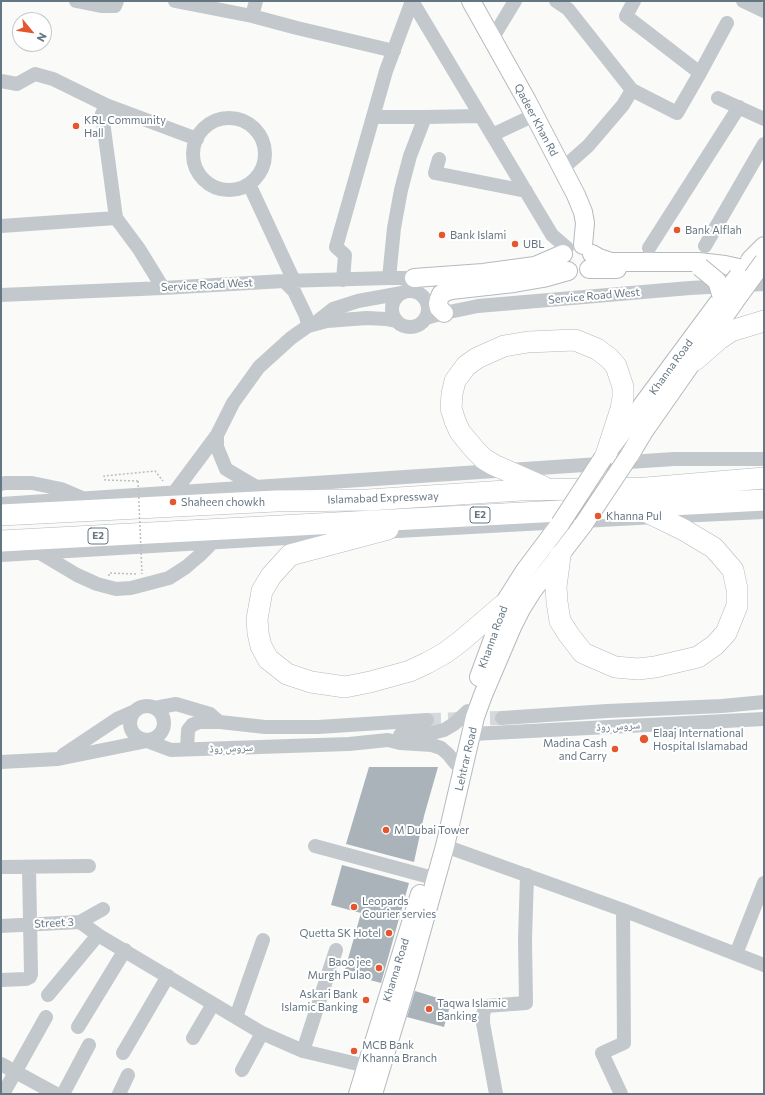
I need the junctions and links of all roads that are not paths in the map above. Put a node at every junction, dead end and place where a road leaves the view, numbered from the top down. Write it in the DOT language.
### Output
graph roads {
  1 [pos="76,1"];
  2 [pos="117,1"];
  3 [pos="174,1"];
  4 [pos="256,1"];
  5 [pos="412,1"];
  6 [pos="463,1"];
  7 [pos="471,1"];
  8 [pos="515,1"];
  9 [pos="556,1"];
  10 [pos="634,1"];
  11 [pos="743,1"];
  12 [pos="570,5"];
  13 [pos="764,11"];
  14 [pos="252,16"];
  15 [pos="728,23"];
  16 [pos="492,39"];
  17 [pos="394,51"];
  18 [pos="700,73"];
  19 [pos="1,81"];
  20 [pos="632,90"];
  21 [pos="718,98"];
  22 [pos="106,105"];
  23 [pos="739,108"];
  24 [pos="481,116"];
  25 [pos="373,117"];
  26 [pos="426,117"];
  27 [pos="526,119"];
  28 [pos="764,119"];
  29 [pos="492,135"];
  30 [pos="197,139"];
  31 [pos="764,144"];
  32 [pos="439,159"];
  33 [pos="562,169"];
  34 [pos="248,184"];
  35 [pos="526,191"];
  36 [pos="116,218"];
  37 [pos="1,226"];
  38 [pos="705,246"];
  39 [pos="764,246"];
  40 [pos="649,248"];
  41 [pos="577,255"];
  42 [pos="755,263"];
  43 [pos="389,278"];
  44 [pos="343,280"];
  45 [pos="291,284"];
  46 [pos="764,284"];
  47 [pos="410,287"];
  48 [pos="163,288"];
  49 [pos="1,295"];
  50 [pos="726,299"];
  51 [pos="444,313"];
  52 [pos="426,318"];
  53 [pos="396,321"];
  54 [pos="764,321"];
  55 [pos="309,322"];
  56 [pos="695,360"];
  57 [pos="217,435"];
  58 [pos="629,456"];
  59 [pos="605,457"];
  60 [pos="764,459"];
  61 [pos="508,471"];
  62 [pos="764,478"];
  63 [pos="1,484"];
  64 [pos="259,488"];
  65 [pos="550,490"];
  66 [pos="173,494"];
  67 [pos="86,499"];
  68 [pos="764,500"];
  69 [pos="1,504"];
  70 [pos="636,507"];
  71 [pos="764,512"];
  72 [pos="1,515"];
  73 [pos="436,517"];
  74 [pos="656,517"];
  75 [pos="374,533"];
  76 [pos="1,541"];
  77 [pos="212,542"];
  78 [pos="40,553"];
  79 [pos="1,555"];
  80 [pos="560,556"];
  81 [pos="503,605"];
  82 [pos="764,702"];
  83 [pos="155,708"];
  84 [pos="468,711"];
  85 [pos="133,712"];
  86 [pos="502,718"];
  87 [pos="764,719"];
  88 [pos="428,720"];
  89 [pos="220,722"];
  90 [pos="472,734"];
  91 [pos="388,740"];
  92 [pos="147,741"];
  93 [pos="187,749"];
  94 [pos="58,759"];
  95 [pos="1,762"];
  96 [pos="456,764"];
  97 [pos="315,846"];
  98 [pos="445,846"];
  99 [pos="89,866"];
  100 [pos="1,867"];
  101 [pos="29,867"];
  102 [pos="527,875"];
  103 [pos="426,876"];
  104 [pos="764,883"];
  105 [pos="103,909"];
  106 [pos="623,910"];
  107 [pos="80,922"];
  108 [pos="30,924"];
  109 [pos="1,926"];
  110 [pos="98,935"];
  111 [pos="263,940"];
  112 [pos="125,950"];
  113 [pos="336,950"];
  114 [pos="736,954"];
  115 [pos="764,965"];
  116 [pos="168,976"];
  117 [pos="1,980"];
  118 [pos="48,995"];
  119 [pos="214,1004"];
  120 [pos="46,1017"];
  121 [pos="236,1017"];
  122 [pos="78,1027"];
  123 [pos="262,1033"];
  124 [pos="193,1038"];
  125 [pos="89,1045"];
  126 [pos="302,1051"];
  127 [pos="123,1053"];
  128 [pos="1,1064"];
  129 [pos="366,1066"];
  130 [pos="242,1070"];
  131 [pos="15,1072"];
  132 [pos="128,1075"];
  133 [pos="3,1094"];
  134 [pos="56,1094"];
  135 [pos="63,1094"];
  136 [pos="119,1094"];
  137 [pos="358,1094"];
  138 [pos="373,1094"];
  139 [pos="496,1094"];
  140 [pos="621,1094"];
  1 -- 2 [label="street"];
  3 -- 14 [label="street"];
  4 -- 14 [label="street"];
  5 -- 17 [label="street"];
  5 -- 24 [label="street"];
  6 -- 27 [label="main road, Qadeer Khan Rd"];
  7 -- 16 [label="main road, Qadeer Khan Rd"];
  8 -- 16 [label="street"];
  9 -- 12 [label="street"];
  10 -- 18 [label="street"];
  11 -- 13 [label="street"];
  12 -- 20 [label="street"];
  14 -- 17 [label="street"];
  15 -- 18 [label="street"];
  16 -- 33 [label="main road, Qadeer Khan Rd"];
  17 -- 25 [label="street"];
  18 -- 20 [label="street"];
  19 -- 22 [label="street"];
  20 -- 33 [label="street"];
  21 -- 23 [label="street"];
  22 -- 30 [label="street"];
  22 -- 36 [label="street"];
  23 -- 28 [label="street"];
  23 -- 40 [label="street"];
  24 -- 26 [label="street"];
  24 -- 29 [label="street"];
  25 -- 26 [label="street"];
  25 -- 44 [label="street"];
  26 -- 43 [label="street"];
  27 -- 29 [label="street"];
  27 -- 41 [label="main road, Qadeer Khan Rd"];
  29 -- 35 [label="street"];
  30 -- 34 [label="street"];
  30 -- 34 [label="street"];
  31 -- 38 [label="street"];
  32 -- 35 [label="street"];
  33 -- 41 [label="main road, Qadeer Khan Rd"];
  34 -- 45 [label="street"];
  35 -- 41 [label="street"];
  36 -- 37 [label="street"];
  36 -- 48 [label="street"];
  39 -- 42 [label="main road, Khanna Road"];
  41 -- 42 [label="main road"];
  41 -- 47 [label="main road"];
  41 -- 50 [label="main road, bridge"];
  41 -- 51 [label="main road"];
  42 -- 50 [label="main road, Khanna Road, bridge"];
  43 -- 44 [label="street, Service Road West"];
  43 -- 47 [label="street, Service Road West"];
  44 -- 45 [label="street, Service Road West"];
  45 -- 48 [label="street, Service Road West"];
  45 -- 55 [label="street"];
  46 -- 51 [label="street, Service Road West"];
  47 -- 52 [label="street"];
  47 -- 53 [label="street"];
  47 -- 55 [label="street"];
  48 -- 49 [label="street, Service Road West"];
  50 -- 56 [label="main road, Khanna Road"];
  50 -- 59 [label="main road, Khanna Road"];
  51 -- 52 [label="street, Service Road West"];
  52 -- 53 [label="street"];
  53 -- 55 [label="street"];
  54 -- 56 [label="highway"];
  55 -- 57 [label="street"];
  56 -- 58 [label="main road, Khanna Road"];
  57 -- 64 [label="street"];
  57 -- 66 [label="street"];
  58 -- 80 [label="main road, Lehtrar Road, bridge"];
  59 -- 61 [label="highway"];
  59 -- 81 [label="main road, Khanna Road, bridge"];
  60 -- 61 [label="street"];
  61 -- 64 [label="street"];
  61 -- 65 [label="highway"];
  62 -- 65 [label="highway, Islamabad Expressway / E2"];
  63 -- 67 [label="street"];
  64 -- 66 [label="street"];
  65 -- 72 [label="highway, Islamabad Expressway / E2"];
  66 -- 67 [label="street"];
  67 -- 69 [label="street"];
  68 -- 70 [label="highway, Islamabad Expressway / E2"];
  70 -- 73 [label="highway, Islamabad Expressway / E2"];
  70 -- 74 [label="highway"];
  71 -- 74 [label="street"];
  73 -- 75 [label="highway"];
  73 -- 76 [label="highway, Islamabad Expressway / E2"];
  74 -- 75 [label="street"];
  74 -- 80 [label="highway"];
  75 -- 77 [label="street"];
  75 -- 81 [label="highway"];
  77 -- 78 [label="street"];
  77 -- 78 [label="street"];
  78 -- 79 [label="street"];
  80 -- 90 [label="main road, Lehtrar Road"];
  81 -- 84 [label="main road, Khanna Road"];
  82 -- 86 [label="street"];
  83 -- 85 [label="street"];
  83 -- 89 [label="street"];
  83 -- 92 [label="street"];
  84 -- 91 [label="street"];
  84 -- 96 [label="main road, Khanna Road"];
  85 -- 92 [label="street"];
  85 -- 94 [label="street"];
  87 -- 90 [label="street, سروس روڈ"];
  88 -- 89 [label="street"];
  89 -- 93 [label="street"];
  90 -- 98 [label="main road, Lehtrar Road"];
  91 -- 93 [label="street, سروس روڈ"];
  91 -- 96 [label="street, سروس روڈ"];
  92 -- 93 [label="street, سروس روڈ"];
  92 -- 94 [label="street"];
  94 -- 95 [label="street"];
  96 -- 103 [label="main road, Khanna Road"];
  97 -- 103 [label="street"];
  98 -- 102 [label="street"];
  98 -- 138 [label="main road, Lehtrar Road"];
  99 -- 101 [label="street"];
  100 -- 101 [label="street"];
  101 -- 108 [label="street"];
  102 -- 106 [label="street"];
  102 -- 139 [label="street"];
  103 -- 129 [label="main road, Khanna Road"];
  104 -- 114 [label="street"];
  105 -- 107 [label="street, Street 3"];
  106 -- 114 [label="street"];
  106 -- 140 [label="street"];
  107 -- 108 [label="street, Street 3"];
  107 -- 110 [label="street"];
  108 -- 109 [label="street, Street 3"];
  108 -- 117 [label="street"];
  110 -- 112 [label="street"];
  110 -- 118 [label="street"];
  111 -- 121 [label="street"];
  112 -- 116 [label="street"];
  112 -- 122 [label="street"];
  113 -- 126 [label="street"];
  114 -- 115 [label="street"];
  116 -- 119 [label="street"];
  116 -- 127 [label="street"];
  119 -- 121 [label="street"];
  119 -- 124 [label="street"];
  120 -- 131 [label="street"];
  121 -- 123 [label="street"];
  123 -- 126 [label="street"];
  123 -- 130 [label="street"];
  125 -- 135 [label="street"];
  126 -- 129 [label="street"];
  128 -- 131 [label="street"];
  129 -- 137 [label="main road, Khanna Road"];
  131 -- 133 [label="street"];
  131 -- 134 [label="street"];
  132 -- 136 [label="street"];
}
